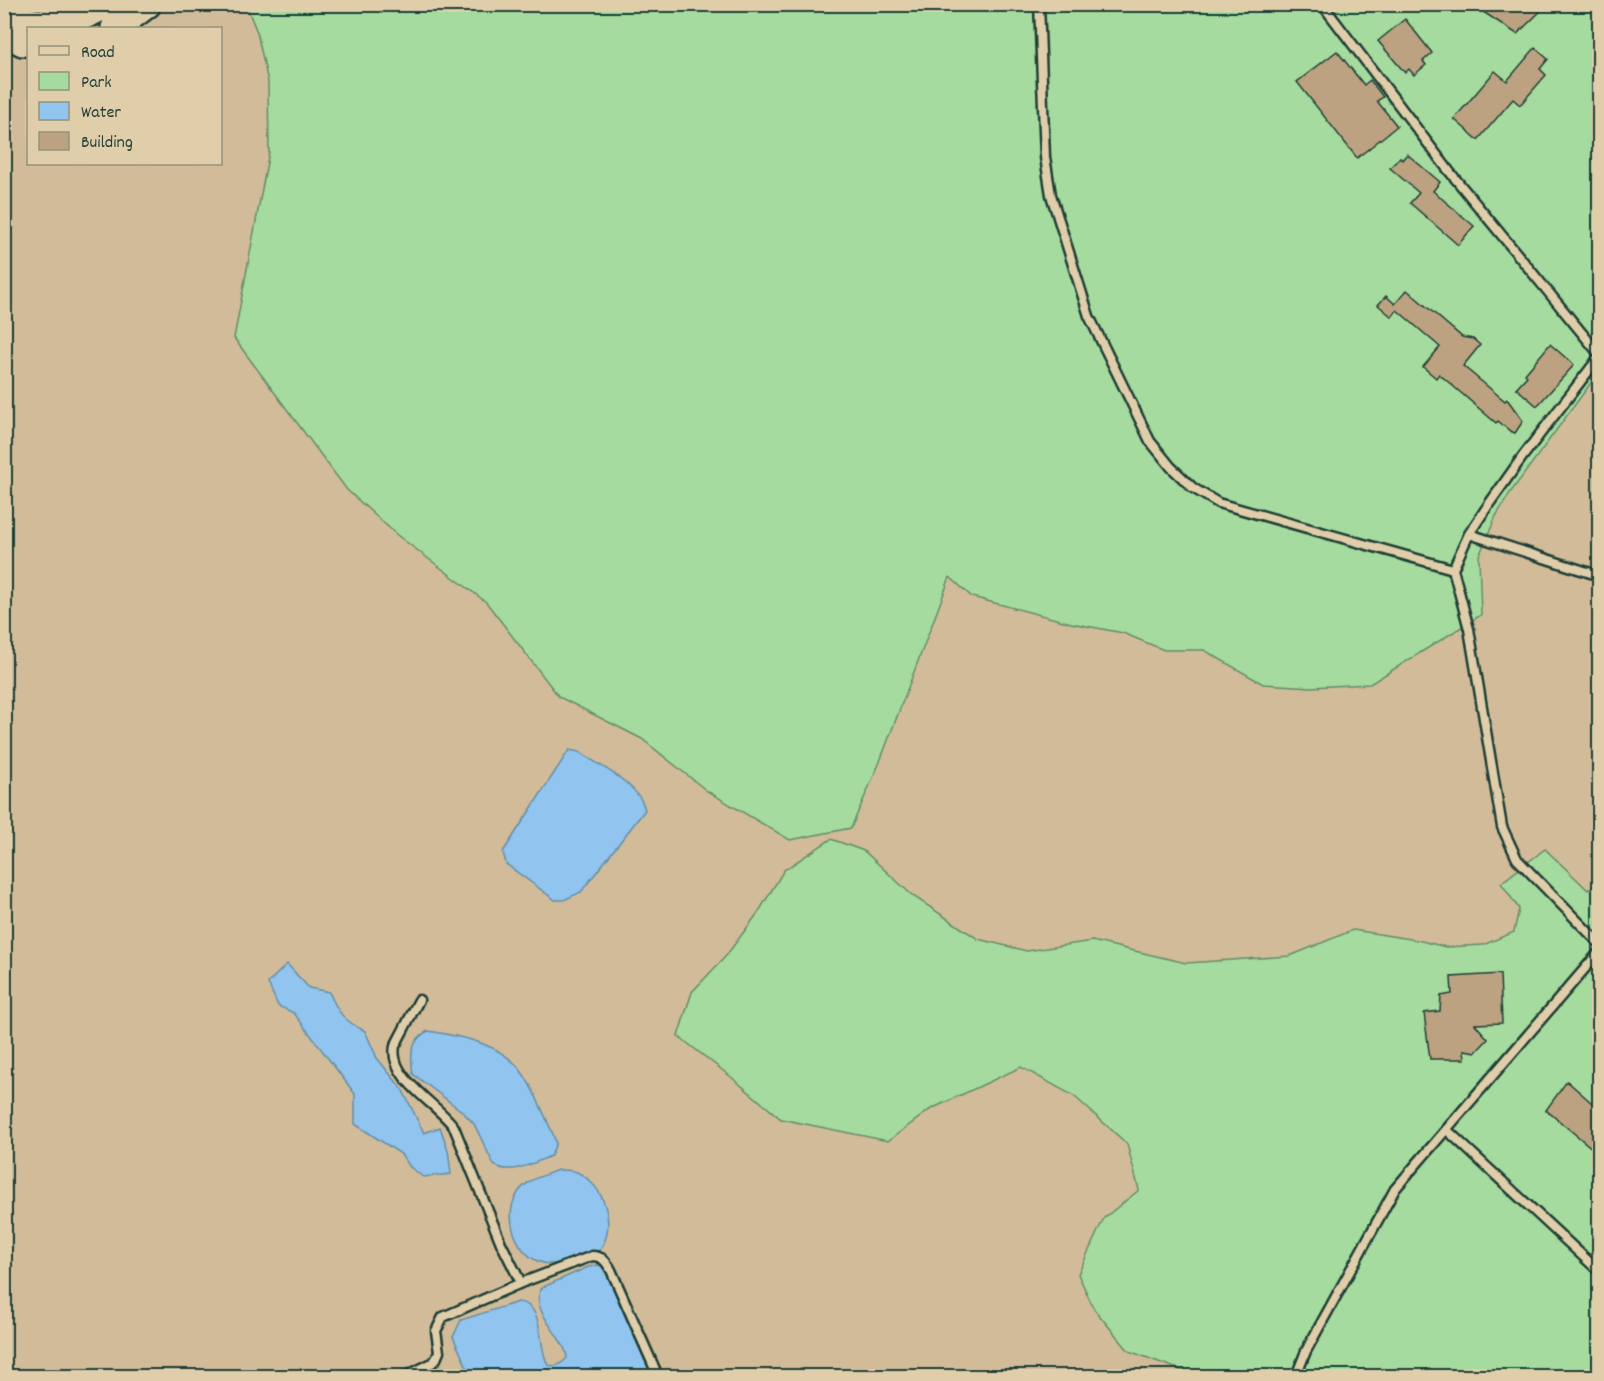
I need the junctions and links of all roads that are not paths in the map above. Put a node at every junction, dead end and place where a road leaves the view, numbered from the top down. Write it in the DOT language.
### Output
graph roads {
  1 [pos="105,4"];
  2 [pos="147,4"];
  3 [pos="1039,4"];
  4 [pos="1322,4"];
  5 [pos="4,12"];
  6 [pos="116,27"];
  7 [pos="4,32"];
  8 [pos="27,42"];
  9 [pos="1599,356"];
  10 [pos="1469,534"];
  11 [pos="1454,568"];
  12 [pos="1599,576"];
  13 [pos="1599,944"];
  14 [pos="1599,951"];
  15 [pos="419,1000"];
  16 [pos="1447,1130"];
  17 [pos="1599,1272"];
  18 [pos="521,1283"];
  19 [pos="406,1377"];
  20 [pos="658,1377"];
  21 [pos="1296,1377"];
  1 -- 5 [label="main road"];
  2 -- 6 [label="main road"];
  3 -- 11 [label="lane"];
  4 -- 9 [label="lane"];
  7 -- 8 [label="main road"];
  9 -- 10 [label="lane"];
  10 -- 11 [label="lane"];
  10 -- 12 [label="lane"];
  11 -- 13 [label="lane"];
  14 -- 16 [label="lane"];
  15 -- 18 [label="lane"];
  16 -- 17 [label="lane"];
  16 -- 21 [label="lane"];
  18 -- 19 [label="lane"];
  18 -- 20 [label="lane"];
}
